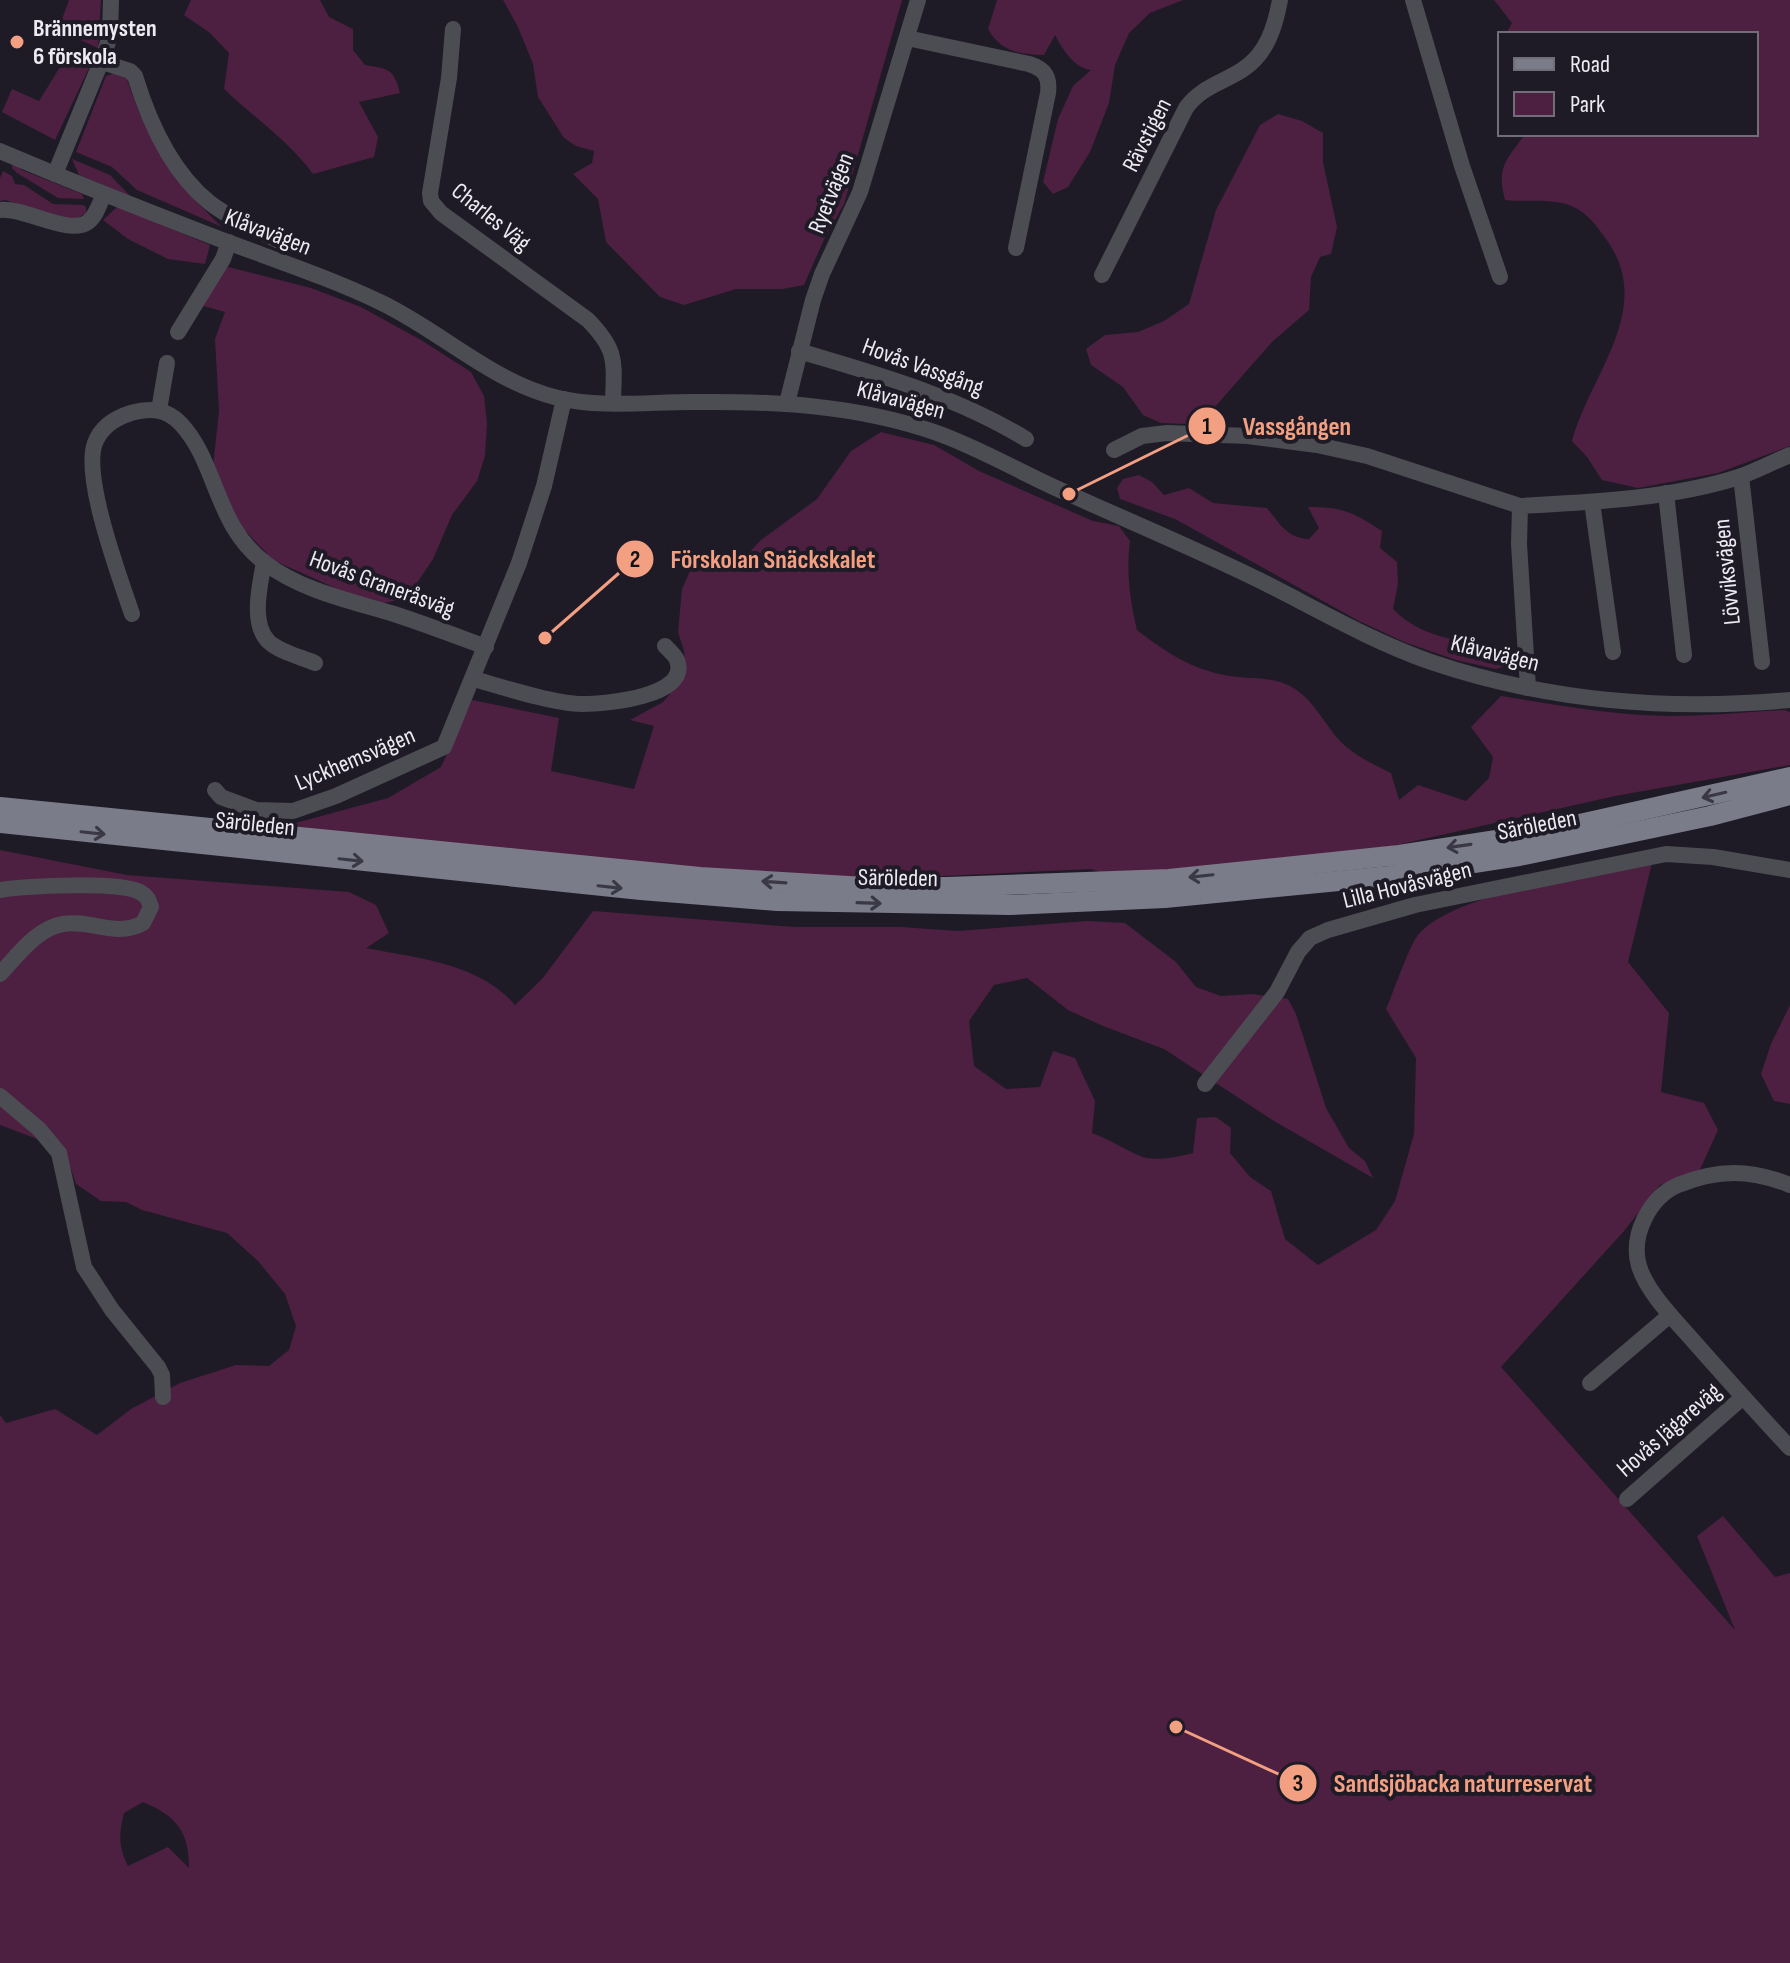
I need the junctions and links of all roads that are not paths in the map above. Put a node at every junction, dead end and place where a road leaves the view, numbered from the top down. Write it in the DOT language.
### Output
graph roads {
  1 [pos="111,0"];
  2 [pos="918,0"];
  3 [pos="1280,0"];
  4 [pos="1413,0"];
  5 [pos="453,29"];
  6 [pos="907,38"];
  7 [pos="102,62"];
  8 [pos="0,151"];
  9 [pos="55,174"];
  10 [pos="104,194"];
  11 [pos="0,210"];
  12 [pos="229,242"];
  13 [pos="281,242"];
  14 [pos="1016,248"];
  15 [pos="1102,275"];
  16 [pos="1500,277"];
  17 [pos="178,332"];
  18 [pos="799,351"];
  19 [pos="167,363"];
  20 [pos="564,399"];
  21 [pos="613,402"];
  22 [pos="787,403"];
  23 [pos="159,410"];
  24 [pos="1026,439"];
  25 [pos="1114,450"];
  26 [pos="1790,455"];
  27 [pos="1741,476"];
  28 [pos="1666,493"];
  29 [pos="1592,502"];
  30 [pos="1520,506"];
  31 [pos="264,562"];
  32 [pos="132,614"];
  33 [pos="665,646"];
  34 [pos="486,647"];
  35 [pos="1613,652"];
  36 [pos="1684,655"];
  37 [pos="1762,662"];
  38 [pos="315,663"];
  39 [pos="474,679"];
  40 [pos="1528,688"];
  41 [pos="1790,700"];
  42 [pos="1790,777"];
  43 [pos="215,790"];
  44 [pos="1790,795"];
  45 [pos="0,805"];
  46 [pos="5,825"];
  47 [pos="1790,870"];
  48 [pos="0,890"];
  49 [pos="0,974"];
  50 [pos="1205,1084"];
  51 [pos="0,1096"];
  52 [pos="1790,1185"];
  53 [pos="1670,1315"];
  54 [pos="1590,1383"];
  55 [pos="163,1397"];
  56 [pos="1743,1397"];
  57 [pos="1790,1448"];
  58 [pos="1627,1499"];
  1 -- 7 [label="street"];
  2 -- 6 [label="street, Ryetvägen"];
  3 -- 15 [label="street, Rävstigen"];
  4 -- 16 [label="street"];
  5 -- 21 [label="street, Charles Väg"];
  6 -- 14 [label="street"];
  6 -- 18 [label="street, Ryetvägen"];
  7 -- 9 [label="street"];
  7 -- 13 [label="street"];
  8 -- 9 [label="street, Klåvavägen"];
  9 -- 10 [label="street, Klåvavägen"];
  10 -- 11 [label="street"];
  10 -- 12 [label="street, Klåvavägen"];
  12 -- 17 [label="street"];
  12 -- 20 [label="street, Klåvavägen"];
  18 -- 22 [label="street, Ryetvägen"];
  18 -- 24 [label="street, Hovås Vassgång"];
  19 -- 23 [label="street"];
  20 -- 21 [label="street, Klåvavägen"];
  20 -- 34 [label="street, Lyckhemsvägen"];
  21 -- 22 [label="street, Klåvavägen"];
  22 -- 40 [label="street, Klåvavägen"];
  23 -- 31 [label="street, Hovås Graneråsväg"];
  23 -- 32 [label="street"];
  25 -- 30 [label="street"];
  26 -- 27 [label="street, Lövviksvägen"];
  27 -- 28 [label="street, Lövviksvägen"];
  27 -- 37 [label="street, Lövviksvägen"];
  28 -- 29 [label="street, Lövviksvägen"];
  28 -- 36 [label="street"];
  29 -- 30 [label="street, Lövviksvägen"];
  29 -- 35 [label="street"];
  30 -- 40 [label="street"];
  31 -- 34 [label="street, Hovås Graneråsväg"];
  31 -- 38 [label="street"];
  33 -- 39 [label="street"];
  34 -- 39 [label="street, Lyckhemsvägen"];
  39 -- 43 [label="street, Lyckhemsvägen"];
  40 -- 41 [label="street, Klåvavägen"];
  42 -- 45 [label="main road, Säröleden, one-way"];
  46 -- 44 [label="main road, Säröleden, one-way"];
  47 -- 50 [label="street, Lilla Hovåsvägen"];
  48 -- 49 [label="street"];
  51 -- 55 [label="street"];
  52 -- 53 [label="street, Hovås Jägareväg"];
  53 -- 54 [label="street"];
  53 -- 56 [label="street, Hovås Jägareväg"];
  56 -- 57 [label="street, Hovås Jägareväg"];
  56 -- 58 [label="street, Hovås Jägareväg"];
}
